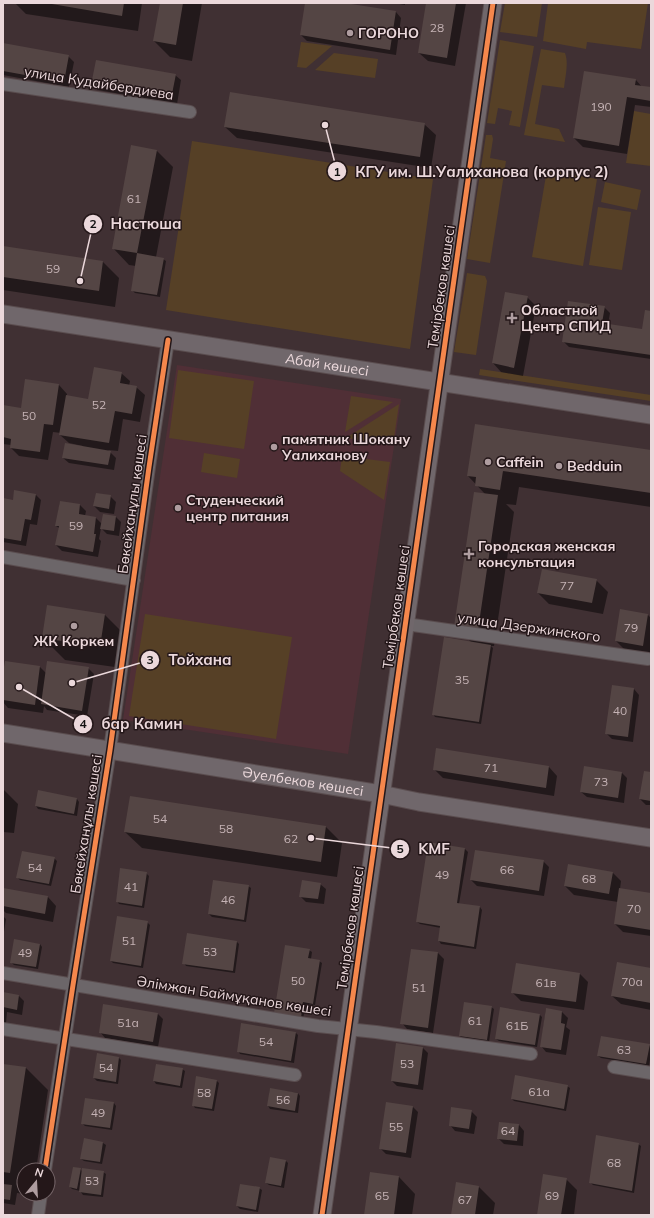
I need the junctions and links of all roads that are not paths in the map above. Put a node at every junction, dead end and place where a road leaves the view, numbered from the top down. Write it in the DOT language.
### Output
graph roads {
  1 [pos="493,3"];
  2 [pos="3,84"];
  3 [pos="190,112"];
  4 [pos="3,314"];
  5 [pos="168,340"];
  6 [pos="440,382"];
  7 [pos="651,415"];
  8 [pos="3,557"];
  9 [pos="134,580"];
  10 [pos="406,624"];
  11 [pos="648,659"];
  12 [pos="3,733"];
  13 [pos="110,750"];
  14 [pos="382,794"];
  15 [pos="651,838"];
  16 [pos="3,973"];
  17 [pos="73,985"];
  18 [pos="348,1028"];
  19 [pos="3,1029"];
  20 [pos="64,1038"];
  21 [pos="531,1054"];
  22 [pos="614,1067"];
  23 [pos="651,1073"];
  24 [pos="295,1074"];
  25 [pos="46,1162"];
  26 [pos="40,1202"];
  27 [pos="38,1215"];
  28 [pos="322,1215"];
  1 -- 6 [label="street, Темірбеков көшесі"];
  2 -- 3 [label="street, улица Кудайбердиева"];
  4 -- 5 [label="street, Абай көшесі"];
  5 -- 6 [label="street, Абай көшесі"];
  5 -- 9 [label="street, Бөкейханұлы көшесі"];
  6 -- 7 [label="street, Абай көшесі"];
  6 -- 10 [label="street, Темірбеков көшесі"];
  8 -- 9 [label="street"];
  9 -- 13 [label="street, Бөкейханұлы көшесі"];
  10 -- 11 [label="street, улица Дзержинского"];
  10 -- 14 [label="street, Темірбеков көшесі"];
  12 -- 13 [label="street, Әуелбеков көшесі"];
  13 -- 14 [label="street, Әуелбеков көшесі"];
  13 -- 17 [label="street, Бөкейханұлы көшесі"];
  14 -- 15 [label="street, Әуелбеков көшесі"];
  14 -- 18 [label="street, Темірбеков көшесі"];
  16 -- 17 [label="street, Әлімжан Баймұқанов көшесі"];
  17 -- 18 [label="street, Әлімжан Баймұқанов көшесі"];
  17 -- 20 [label="street, Бөкейханұлы көшесі"];
  18 -- 21 [label="street, Әлімжан Баймұқанов көшесі"];
  18 -- 28 [label="street, Темірбеков көшесі"];
  19 -- 20 [label="street"];
  20 -- 24 [label="street"];
  20 -- 25 [label="street, Бөкейханұлы көшесі"];
  22 -- 23 [label="street"];
  26 -- 27 [label="street"];
}
